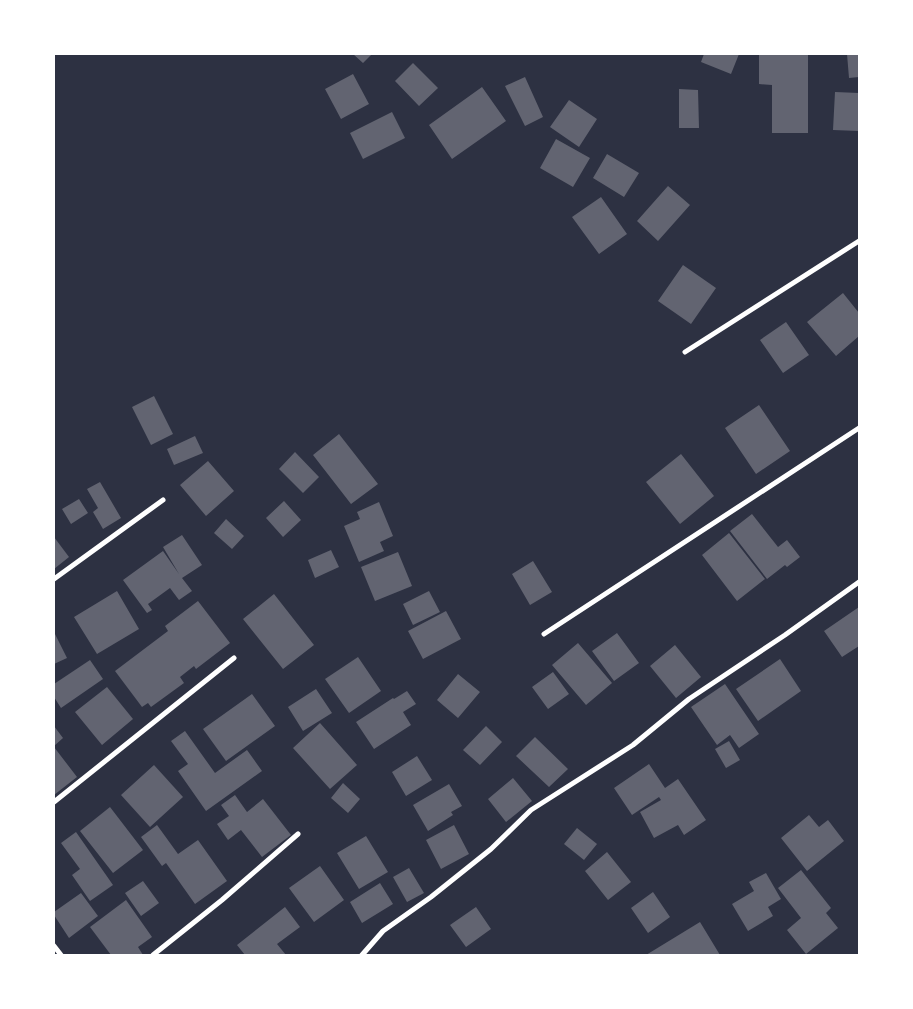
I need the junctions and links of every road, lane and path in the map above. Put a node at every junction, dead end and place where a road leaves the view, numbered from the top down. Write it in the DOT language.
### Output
graph roads {
  1 [pos="859,241"];
  2 [pos="685,352"];
  3 [pos="859,428"];
  4 [pos="163,500"];
  5 [pos="54,580"];
  6 [pos="859,582"];
  7 [pos="544,634"];
  8 [pos="234,658"];
  9 [pos="54,802"];
  10 [pos="298,834"];
  11 [pos="54,946"];
  12 [pos="61,955"];
  13 [pos="153,955"];
  14 [pos="362,955"];
  1 -- 2 [label="street"];
  3 -- 7 [label="street"];
  4 -- 5 [label="street"];
  6 -- 14 [label="street"];
  8 -- 9 [label="street"];
  10 -- 13 [label="street"];
  11 -- 12 [label="street"];
}
